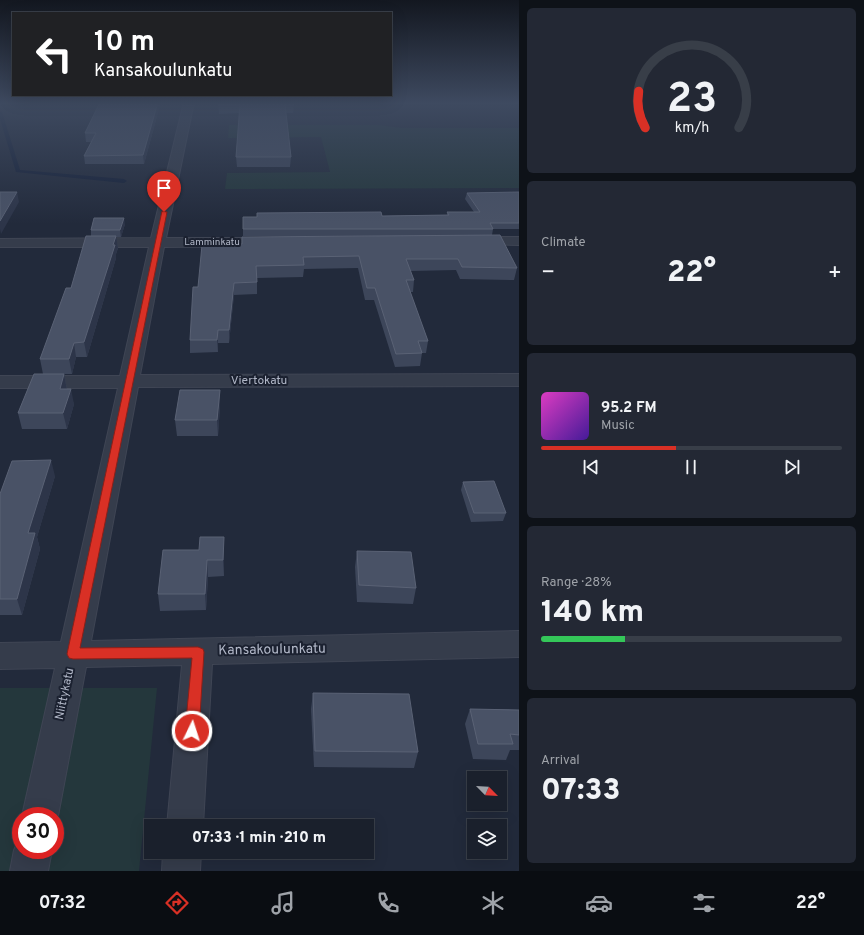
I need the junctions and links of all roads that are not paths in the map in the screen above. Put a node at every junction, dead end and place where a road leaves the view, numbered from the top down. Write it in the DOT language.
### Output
graph roads {
  1 [pos="180,143"];
  2 [pos="460,241"];
  3 [pos="519,241"];
  4 [pos="285,242"];
  5 [pos="0,243"];
  6 [pos="158,243"];
  7 [pos="519,380"];
  8 [pos="129,381"];
  9 [pos="0,382"];
  10 [pos="519,644"];
  11 [pos="198,652"];
  12 [pos="73,654"];
  13 [pos="0,656"];
  14 [pos="42,807"];
  15 [pos="185,819"];
  16 [pos="31,859"];
  17 [pos="182,859"];
  18 [pos="29,871"];
  19 [pos="181,871"];
  1 -- 6 [label="street, Niittykatu"];
  2 -- 3 [label="street"];
  4 -- 6 [label="street, Lamminkatu"];
  5 -- 6 [label="street, Lamminkatu"];
  6 -- 8 [label="street, Niittykatu"];
  7 -- 8 [label="street, Viertokatu"];
  8 -- 9 [label="street, Viertokatu"];
  8 -- 12 [label="street, Niittykatu"];
  10 -- 11 [label="street, Kansakoulunkatu"];
  11 -- 12 [label="street, Kansakoulunkatu"];
  11 -- 15 [label="street"];
  12 -- 13 [label="street, Kansakoulunkatu"];
  12 -- 14 [label="street, Niittykatu"];
  16 -- 18 [label="street"];
  17 -- 19 [label="street"];
}
